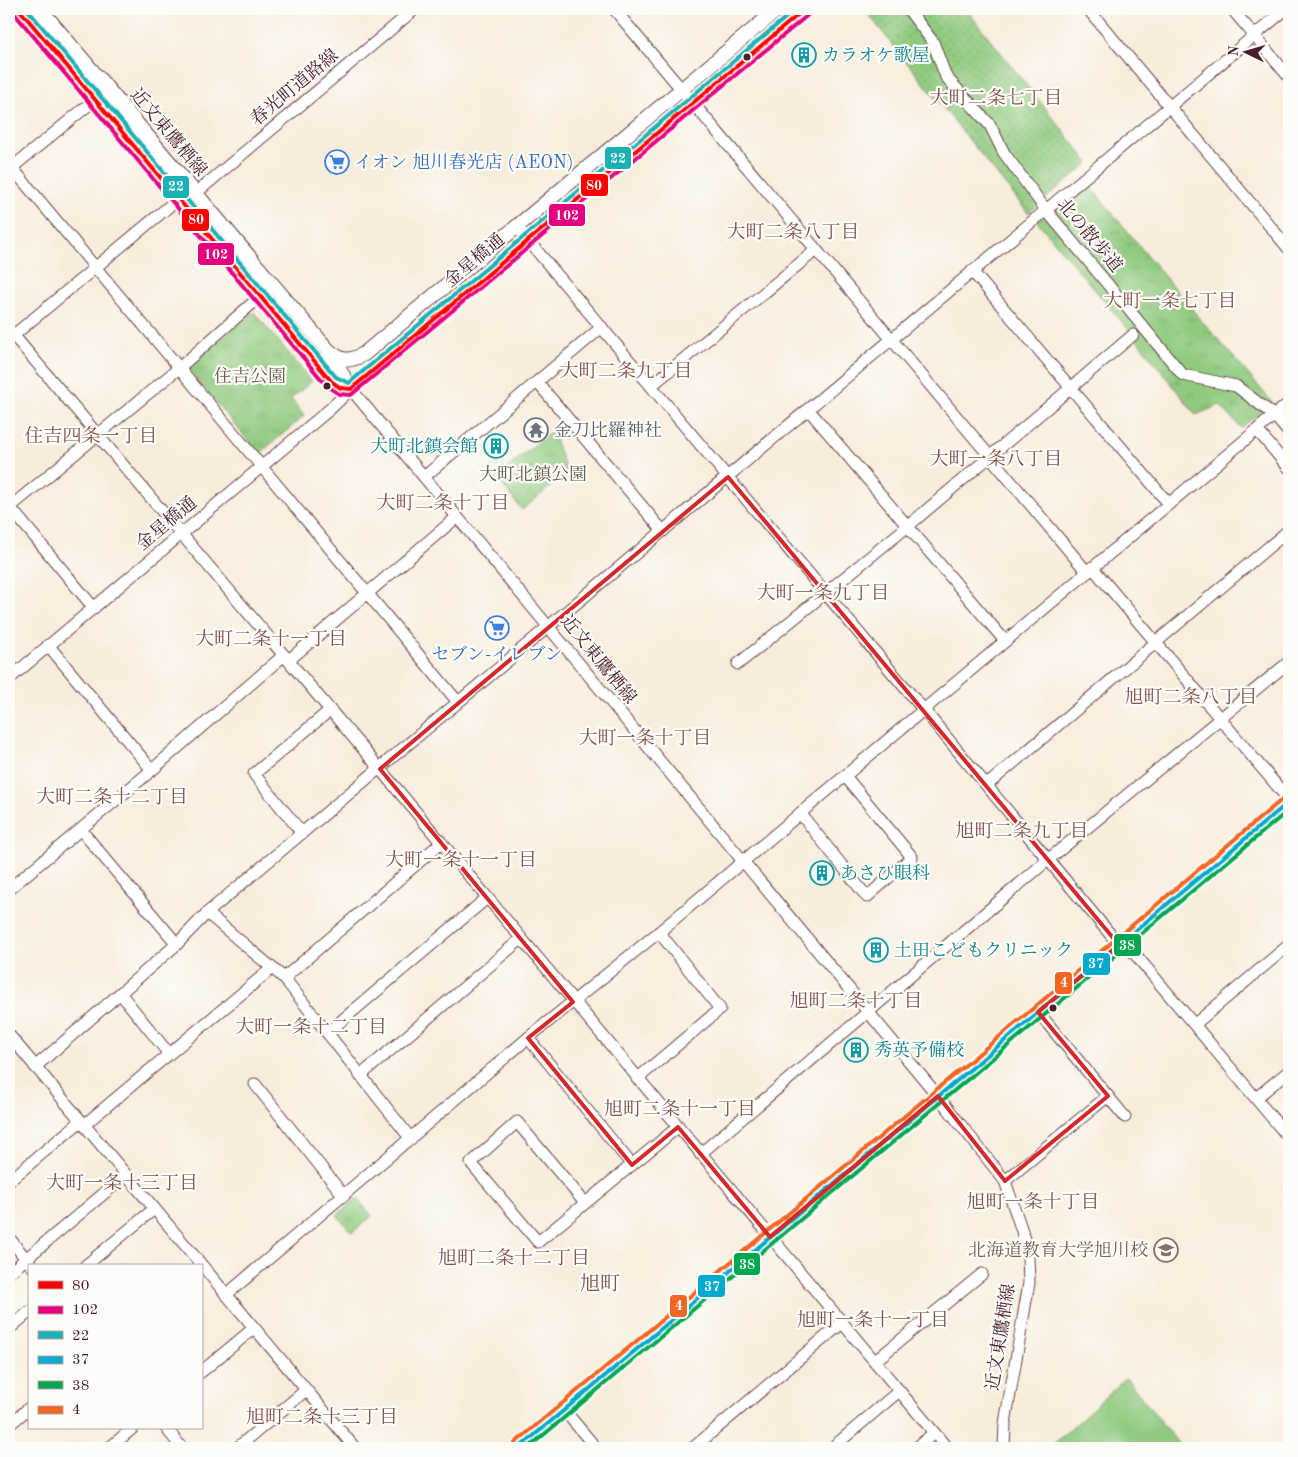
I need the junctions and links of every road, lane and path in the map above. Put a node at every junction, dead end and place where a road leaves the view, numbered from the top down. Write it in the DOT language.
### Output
graph roads {
  1 [pos="19,9"];
  2 [pos="40,9"];
  3 [pos="415,9"];
  4 [pos="614,9"];
  5 [pos="778,9"];
  6 [pos="805,9"];
  7 [pos="908,9"];
  8 [pos="1088,9"];
  9 [pos="1232,9"];
  10 [pos="1286,9"];
  11 [pos="1255,36"];
  12 [pos="1289,77"];
  13 [pos="108,89"];
  14 [pos="683,89"];
  15 [pos="95,99"];
  16 [pos="694,104"];
  17 [pos="1170,106"];
  18 [pos="10,167"];
  19 [pos="196,193"];
  20 [pos="178,199"];
  21 [pos="1046,210"];
  22 [pos="516,226"];
  23 [pos="528,240"];
  24 [pos="1289,249"];
  25 [pos="816,250"];
  26 [pos="96,267"];
  27 [pos="972,271"];
  28 [pos="273,285"];
  29 [pos="260,296"];
  30 [pos="602,327"];
  31 [pos="10,335"];
  32 [pos="1134,335"];
  33 [pos="891,340"];
  34 [pos="327,349"];
  35 [pos="364,354"];
  36 [pos="180,368"];
  37 [pos="537,382"];
  38 [pos="651,386"];
  39 [pos="1070,388"];
  40 [pos="351,389"];
  41 [pos="1289,403"];
  42 [pos="808,409"];
  43 [pos="1274,416"];
  44 [pos="1257,430"];
  45 [pos="1289,433"];
  46 [pos="98,435"];
  47 [pos="988,456"];
  48 [pos="261,467"];
  49 [pos="1289,468"];
  50 [pos="424,477"];
  51 [pos="728,478"];
  52 [pos="1169,504"];
  53 [pos="9,507"];
  54 [pos="457,517"];
  55 [pos="908,526"];
  56 [pos="1289,530"];
  57 [pos="663,531"];
  58 [pos="181,535"];
  59 [pos="1090,570"];
  60 [pos="826,593"];
  61 [pos="368,594"];
  62 [pos="94,608"];
  63 [pos="549,628"];
  64 [pos="1005,641"];
  65 [pos="1157,642"];
  66 [pos="48,646"];
  67 [pos="286,658"];
  68 [pos="1289,662"];
  69 [pos="738,664"];
  70 [pos="9,679"];
  71 [pos="458,702"];
  72 [pos="923,709"];
  73 [pos="329,711"];
  74 [pos="1221,719"];
  75 [pos="380,769"];
  76 [pos="152,770"];
  77 [pos="844,776"];
  78 [pos="986,785"];
  79 [pos="1289,801"];
  80 [pos="800,814"];
  81 [pos="81,830"];
  82 [pos="302,833"];
  83 [pos="441,843"];
  84 [pos="1049,860"];
  85 [pos="743,861"];
  86 [pos="9,889"];
  87 [pos="487,898"];
  88 [pos="206,913"];
  89 [pos="659,932"];
  90 [pos="521,939"];
  91 [pos="1122,943"];
  92 [pos="177,944"];
  93 [pos="1289,945"];
  94 [pos="271,969"];
  95 [pos="284,978"];
  96 [pos="120,993"];
  97 [pos="573,1002"];
  98 [pos="868,1012"];
  99 [pos="1038,1012"];
  100 [pos="1195,1024"];
  101 [pos="327,1034"];
  102 [pos="9,1036"];
  103 [pos="528,1038"];
  104 [pos="169,1054"];
  105 [pos="35,1067"];
  106 [pos="1289,1071"];
  107 [pos="360,1076"];
  108 [pos="637,1079"];
  109 [pos="255,1084"];
  110 [pos="938,1096"];
  111 [pos="1108,1096"];
  112 [pos="1256,1098"];
  113 [pos="1125,1118"];
  114 [pos="82,1123"];
  115 [pos="678,1127"];
  116 [pos="1289,1138"];
  117 [pos="411,1139"];
  118 [pos="700,1154"];
  119 [pos="632,1165"];
  120 [pos="126,1175"];
  121 [pos="9,1181"];
  122 [pos="1005,1181"];
  123 [pos="344,1196"];
  124 [pos="585,1203"];
  125 [pos="154,1209"];
  126 [pos="770,1237"];
  127 [pos="9,1238"];
  128 [pos="29,1262"];
  129 [pos="87,1264"];
  130 [pos="199,1264"];
  131 [pos="202,1267"];
  132 [pos="9,1273"];
  133 [pos="982,1274"];
  134 [pos="226,1295"];
  135 [pos="28,1313"];
  136 [pos="842,1323"];
  137 [pos="254,1328"];
  138 [pos="9,1329"];
  139 [pos="875,1362"];
  140 [pos="202,1371"];
  141 [pos="306,1390"];
  142 [pos="899,1391"];
  143 [pos="28,1409"];
  144 [pos="564,1410"];
  145 [pos="9,1425"];
  146 [pos="131,1430"];
  147 [pos="168,1430"];
  148 [pos="934,1433"];
  149 [pos="109,1448"];
  150 [pos="182,1448"];
  151 [pos="239,1448"];
  152 [pos="355,1448"];
  153 [pos="518,1448"];
  154 [pos="596,1448"];
  155 [pos="693,1448"];
  156 [pos="832,1448"];
  157 [pos="916,1448"];
  158 [pos="947,1448"];
  159 [pos="1004,1448"];
  1 -- 15 [label="main road, 近文東鷹栖線"];
  2 -- 13 [label="main road, 近文東鷹栖線"];
  3 -- 19 [label="street, 春光町道路線"];
  4 -- 14 [label="street"];
  5 -- 14 [label="main road, 金星橋通"];
  6 -- 16 [label="main road, 金星橋通"];
  7 -- 21 [label="street, 北の散歩道"];
  8 -- 17 [label="street"];
  9 -- 11 [label="street"];
  10 -- 11 [label="street"];
  11 -- 12 [label="street"];
  11 -- 17 [label="street"];
  13 -- 15 [label="street"];
  13 -- 19 [label="main road, 近文東鷹栖線"];
  14 -- 16 [label="street"];
  14 -- 22 [label="main road, 金星橋通"];
  15 -- 18 [label="street"];
  15 -- 20 [label="main road, 近文東鷹栖線"];
  16 -- 23 [label="main road, 金星橋通"];
  16 -- 25 [label="street"];
  17 -- 21 [label="street"];
  17 -- 24 [label="street"];
  18 -- 26 [label="street"];
  19 -- 20 [label="street"];
  19 -- 28 [label="main road, 近文東鷹栖線"];
  20 -- 26 [label="street"];
  20 -- 29 [label="main road, 近文東鷹栖線"];
  21 -- 27 [label="street"];
  21 -- 43 [label="street, 北の散歩道"];
  22 -- 23 [label="street"];
  22 -- 35 [label="main road, 金星橋通"];
  23 -- 30 [label="street"];
  23 -- 40 [label="main road, 金星橋通"];
  25 -- 33 [label="street"];
  25 -- 38 [label="street"];
  26 -- 31 [label="street"];
  26 -- 36 [label="street"];
  27 -- 33 [label="street"];
  27 -- 39 [label="street"];
  28 -- 29 [label="street"];
  28 -- 34 [label="main road, 近文東鷹栖線"];
  29 -- 36 [label="street"];
  29 -- 40 [label="main road, 近文東鷹栖線"];
  30 -- 37 [label="street"];
  30 -- 38 [label="street"];
  31 -- 46 [label="street"];
  32 -- 39 [label="street"];
  33 -- 42 [label="street"];
  33 -- 47 [label="street"];
  34 -- 35 [label="main road, 金星橋通"];
  34 -- 40 [label="main road"];
  35 -- 40 [label="main road"];
  36 -- 46 [label="street"];
  36 -- 48 [label="street"];
  37 -- 50 [label="street"];
  37 -- 57 [label="street"];
  38 -- 51 [label="street"];
  39 -- 47 [label="street"];
  39 -- 52 [label="street"];
  40 -- 48 [label="street, 金星橋通"];
  40 -- 50 [label="street, 近文東鷹栖線"];
  41 -- 43 [label="street"];
  42 -- 51 [label="street"];
  42 -- 55 [label="street"];
  43 -- 44 [label="street"];
  43 -- 45 [label="street, 北の散歩道"];
  44 -- 49 [label="street"];
  44 -- 52 [label="street"];
  46 -- 53 [label="street"];
  46 -- 58 [label="street"];
  47 -- 55 [label="street"];
  47 -- 59 [label="street"];
  48 -- 58 [label="street, 金星橋通"];
  48 -- 61 [label="street"];
  50 -- 54 [label="street, 近文東鷹栖線"];
  51 -- 57 [label="street"];
  51 -- 60 [label="street"];
  52 -- 59 [label="street"];
  53 -- 62 [label="street"];
  54 -- 61 [label="street"];
  54 -- 63 [label="street, 近文東鷹栖線"];
  55 -- 60 [label="street"];
  55 -- 64 [label="street"];
  56 -- 65 [label="street"];
  57 -- 63 [label="street"];
  58 -- 62 [label="street, 金星橋通"];
  58 -- 67 [label="street"];
  59 -- 64 [label="street"];
  59 -- 65 [label="street"];
  60 -- 69 [label="street"];
  60 -- 72 [label="street"];
  61 -- 67 [label="street"];
  61 -- 71 [label="street"];
  62 -- 66 [label="street, 金星橋通"];
  63 -- 71 [label="street"];
  63 -- 85 [label="street, 近文東鷹栖線"];
  64 -- 72 [label="street"];
  65 -- 74 [label="street"];
  65 -- 78 [label="street"];
  66 -- 70 [label="street, 金星橋通"];
  66 -- 76 [label="street"];
  67 -- 73 [label="street"];
  67 -- 76 [label="street"];
  68 -- 74 [label="street"];
  71 -- 75 [label="street"];
  72 -- 77 [label="street"];
  72 -- 78 [label="street"];
  73 -- 75 [label="street"];
  73 -- 82 [label="street"];
  74 -- 79 [label="street"];
  74 -- 84 [label="street"];
  75 -- 82 [label="street"];
  75 -- 83 [label="street"];
  76 -- 81 [label="street"];
  77 -- 80 [label="street"];
  77 -- 80 [label="street"];
  78 -- 84 [label="street"];
  79 -- 91 [label="main road"];
  80 -- 85 [label="street"];
  81 -- 86 [label="street"];
  81 -- 92 [label="street"];
  82 -- 88 [label="street"];
  83 -- 87 [label="street"];
  83 -- 95 [label="street"];
  84 -- 91 [label="street"];
  84 -- 98 [label="street"];
  85 -- 89 [label="street"];
  85 -- 98 [label="street, 近文東鷹栖線"];
  87 -- 90 [label="street"];
  87 -- 101 [label="street"];
  88 -- 92 [label="street"];
  88 -- 94 [label="street"];
  89 -- 97 [label="street"];
  89 -- 108 [label="street"];
  90 -- 97 [label="street"];
  90 -- 107 [label="street"];
  91 -- 99 [label="main road"];
  91 -- 100 [label="street"];
  92 -- 96 [label="street"];
  93 -- 100 [label="street"];
  94 -- 95 [label="street"];
  94 -- 104 [label="street"];
  95 -- 101 [label="street"];
  96 -- 104 [label="street"];
  96 -- 105 [label="street"];
  97 -- 103 [label="street"];
  97 -- 108 [label="street"];
  98 -- 110 [label="street, 近文東鷹栖線"];
  98 -- 118 [label="street"];
  99 -- 110 [label="main road"];
  99 -- 111 [label="street"];
  100 -- 112 [label="street"];
  101 -- 107 [label="street"];
  102 -- 105 [label="street"];
  103 -- 117 [label="street"];
  103 -- 119 [label="street"];
  104 -- 114 [label="street"];
  105 -- 114 [label="street"];
  106 -- 112 [label="street"];
  107 -- 117 [label="street"];
  108 -- 115 [label="street"];
  109 -- 123 [label="street"];
  110 -- 122 [label="street, 近文東鷹栖線"];
  110 -- 126 [label="main road"];
  111 -- 113 [label="street"];
  111 -- 122 [label="street"];
  112 -- 116 [label="street"];
  114 -- 120 [label="street"];
  114 -- 121 [label="street"];
  115 -- 118 [label="street"];
  115 -- 119 [label="street"];
  117 -- 123 [label="street"];
  118 -- 126 [label="street"];
  119 -- 124 [label="street"];
  120 -- 125 [label="street"];
  120 -- 128 [label="street"];
  122 -- 159 [label="street, 近文東鷹栖線"];
  123 -- 134 [label="street"];
  124 -- 124 [label="street"];
  125 -- 129 [label="street"];
  125 -- 130 [label="street"];
  126 -- 136 [label="street"];
  126 -- 144 [label="main road"];
  127 -- 128 [label="street"];
  128 -- 132 [label="street"];
  131 -- 134 [label="street"];
  133 -- 139 [label="street"];
  134 -- 137 [label="street"];
  135 -- 138 [label="street"];
  136 -- 139 [label="street"];
  136 -- 155 [label="street"];
  137 -- 140 [label="street"];
  137 -- 141 [label="street"];
  139 -- 142 [label="street"];
  141 -- 151 [label="street"];
  141 -- 152 [label="street"];
  142 -- 148 [label="street"];
  142 -- 156 [label="street"];
  143 -- 145 [label="street"];
  144 -- 153 [label="main road"];
  144 -- 154 [label="street"];
  146 -- 149 [label="street"];
  147 -- 150 [label="street"];
  148 -- 157 [label="street"];
  148 -- 158 [label="street"];
}
